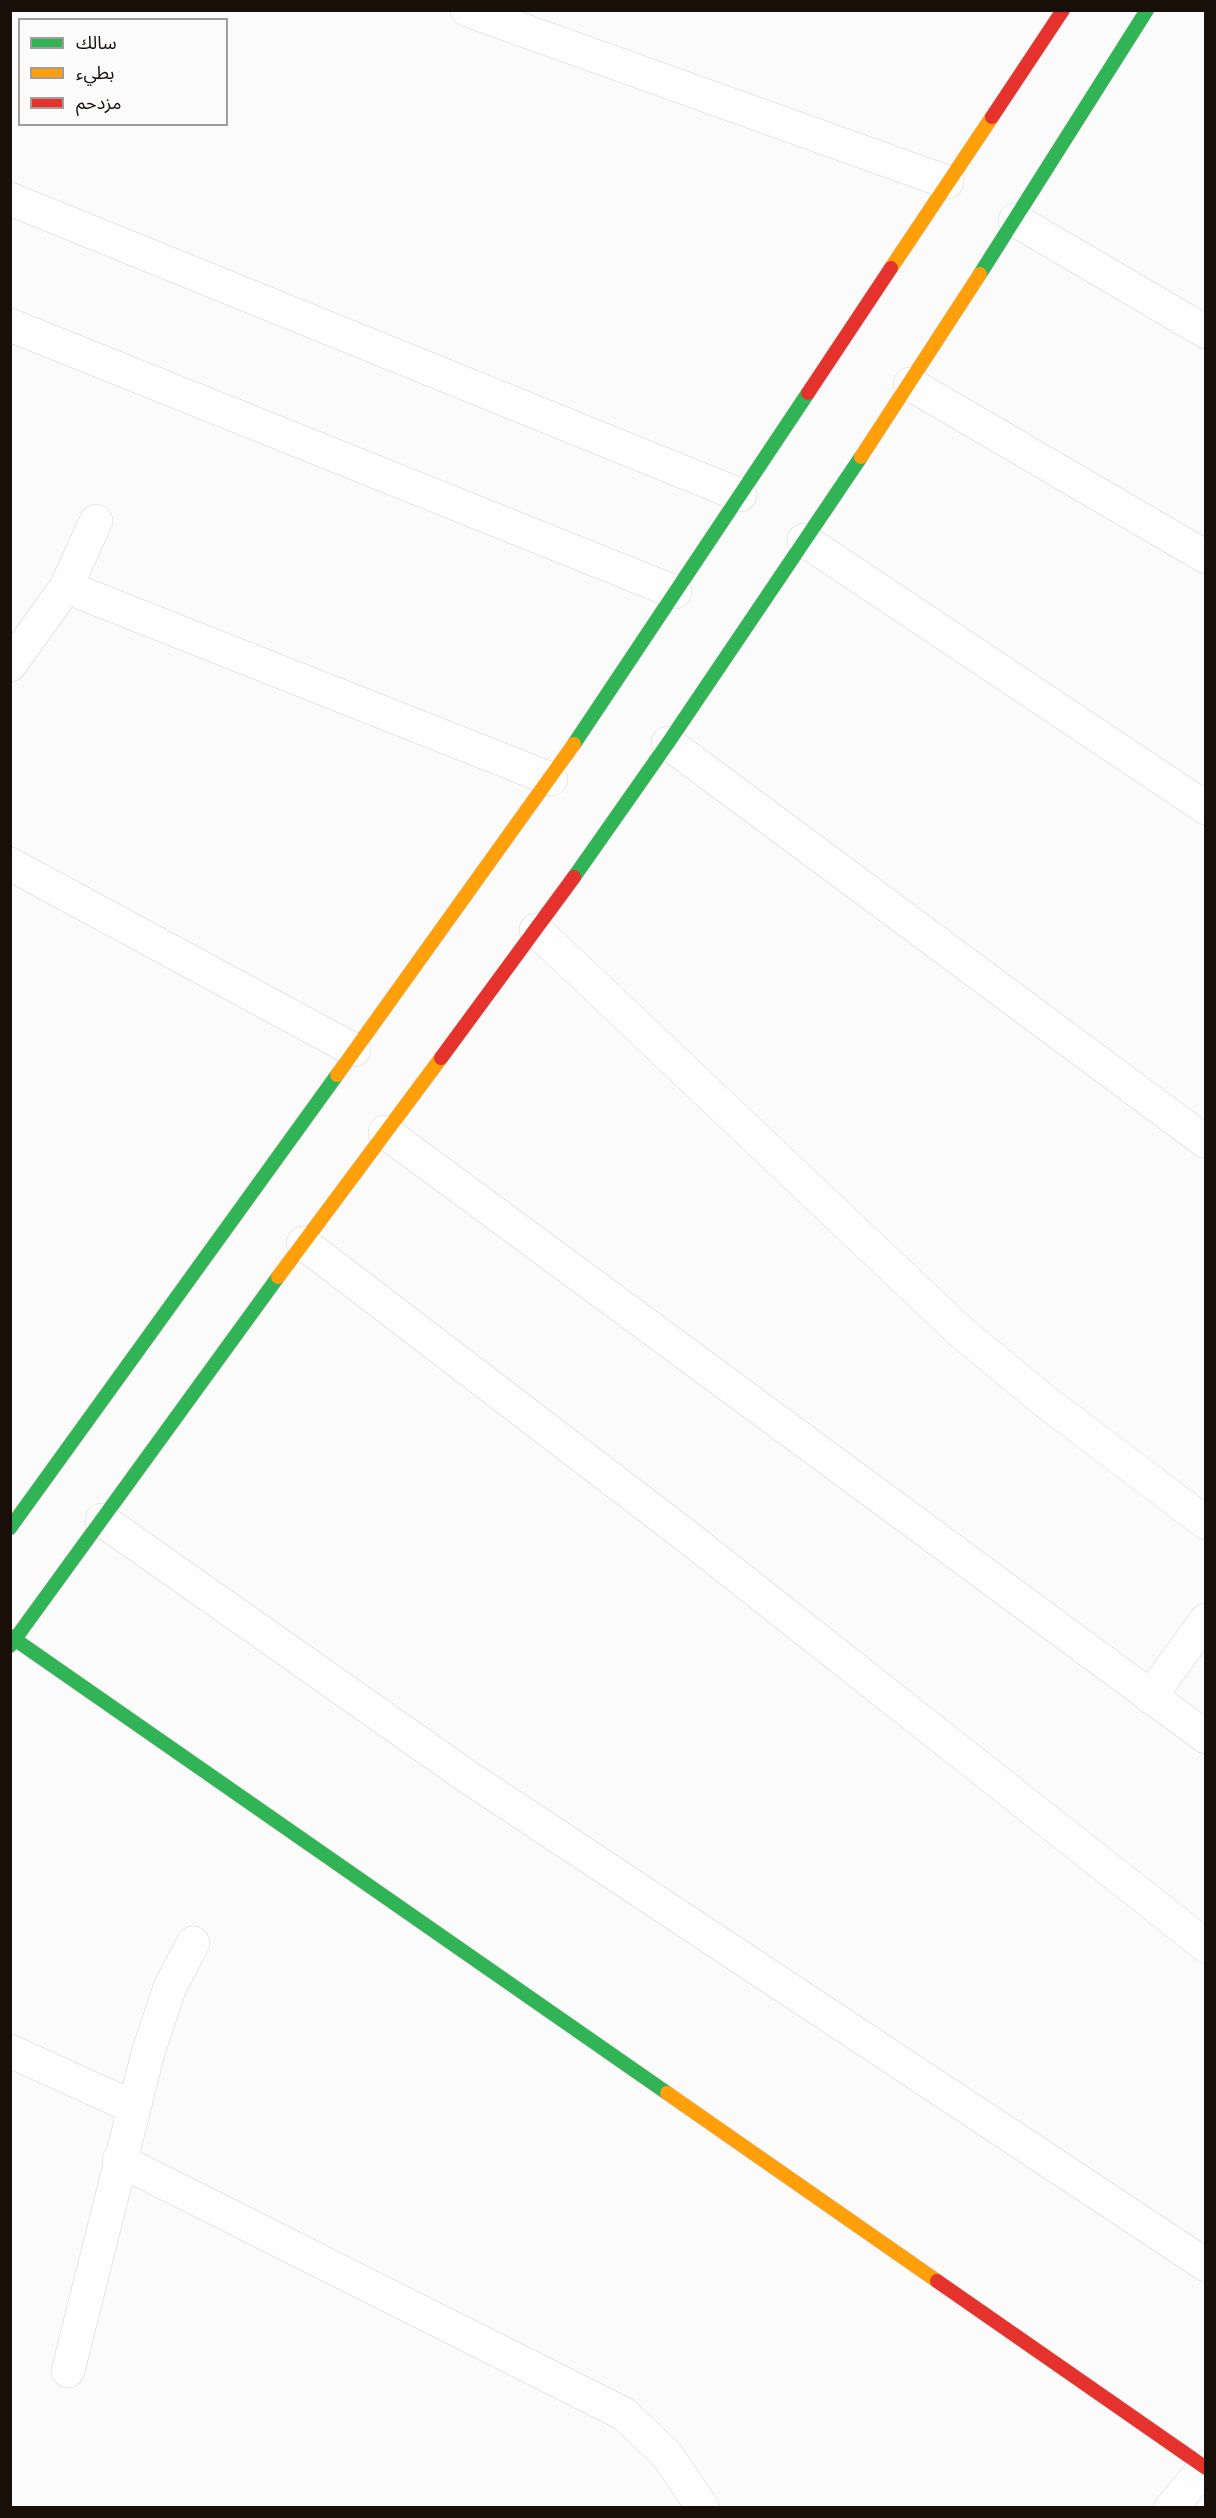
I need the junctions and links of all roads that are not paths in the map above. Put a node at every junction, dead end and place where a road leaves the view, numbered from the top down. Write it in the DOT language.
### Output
graph roads {
  1 [pos="467,10"];
  2 [pos="1063,10"];
  3 [pos="1147,10"];
  4 [pos="947,182"];
  5 [pos="10,199"];
  6 [pos="1015,220"];
  7 [pos="10,325"];
  8 [pos="1206,332"];
  9 [pos="910,384"];
  10 [pos="740,495"];
  11 [pos="96,521"];
  12 [pos="804,540"];
  13 [pos="1206,557"];
  14 [pos="66,587"];
  15 [pos="675,592"];
  16 [pos="10,665"];
  17 [pos="668,743"];
  18 [pos="551,779"];
  19 [pos="1206,808"];
  20 [pos="10,864"];
  21 [pos="536,930"];
  22 [pos="354,1050"];
  23 [pos="385,1132"];
  24 [pos="1206,1142"];
  25 [pos="303,1243"];
  26 [pos="102,1520"];
  27 [pos="1206,1523"];
  28 [pos="10,1528"];
  29 [pos="1206,1620"];
  30 [pos="12,1641"];
  31 [pos="1150,1697"];
  32 [pos="1206,1737"];
  33 [pos="193,1943"];
  34 [pos="1206,1946"];
  35 [pos="10,2051"];
  36 [pos="132,2107"];
  37 [pos="119,2160"];
  38 [pos="1206,2265"];
  39 [pos="68,2371"];
  40 [pos="1205,2468"];
  41 [pos="703,2508"];
  42 [pos="1171,2508"];
  1 -- 4 [label="street"];
  2 -- 4 [label="street"];
  3 -- 6 [label="street"];
  4 -- 10 [label="street"];
  5 -- 10 [label="street"];
  6 -- 8 [label="street"];
  6 -- 9 [label="street"];
  7 -- 15 [label="street"];
  9 -- 12 [label="street"];
  9 -- 13 [label="street"];
  10 -- 15 [label="street"];
  11 -- 14 [label="street"];
  12 -- 17 [label="street"];
  12 -- 19 [label="street"];
  14 -- 16 [label="street"];
  14 -- 18 [label="street"];
  15 -- 18 [label="street"];
  17 -- 21 [label="street"];
  17 -- 24 [label="street"];
  18 -- 22 [label="street"];
  20 -- 22 [label="street"];
  21 -- 23 [label="street"];
  21 -- 27 [label="street"];
  22 -- 28 [label="street"];
  23 -- 25 [label="street"];
  23 -- 31 [label="street"];
  25 -- 26 [label="street"];
  25 -- 34 [label="street"];
  26 -- 30 [label="street"];
  26 -- 38 [label="street"];
  29 -- 31 [label="street"];
  30 -- 40 [label="street"];
  31 -- 32 [label="street"];
  33 -- 36 [label="street"];
  35 -- 36 [label="street"];
  36 -- 37 [label="street"];
  37 -- 39 [label="street"];
  37 -- 41 [label="street"];
  40 -- 42 [label="street"];
}
